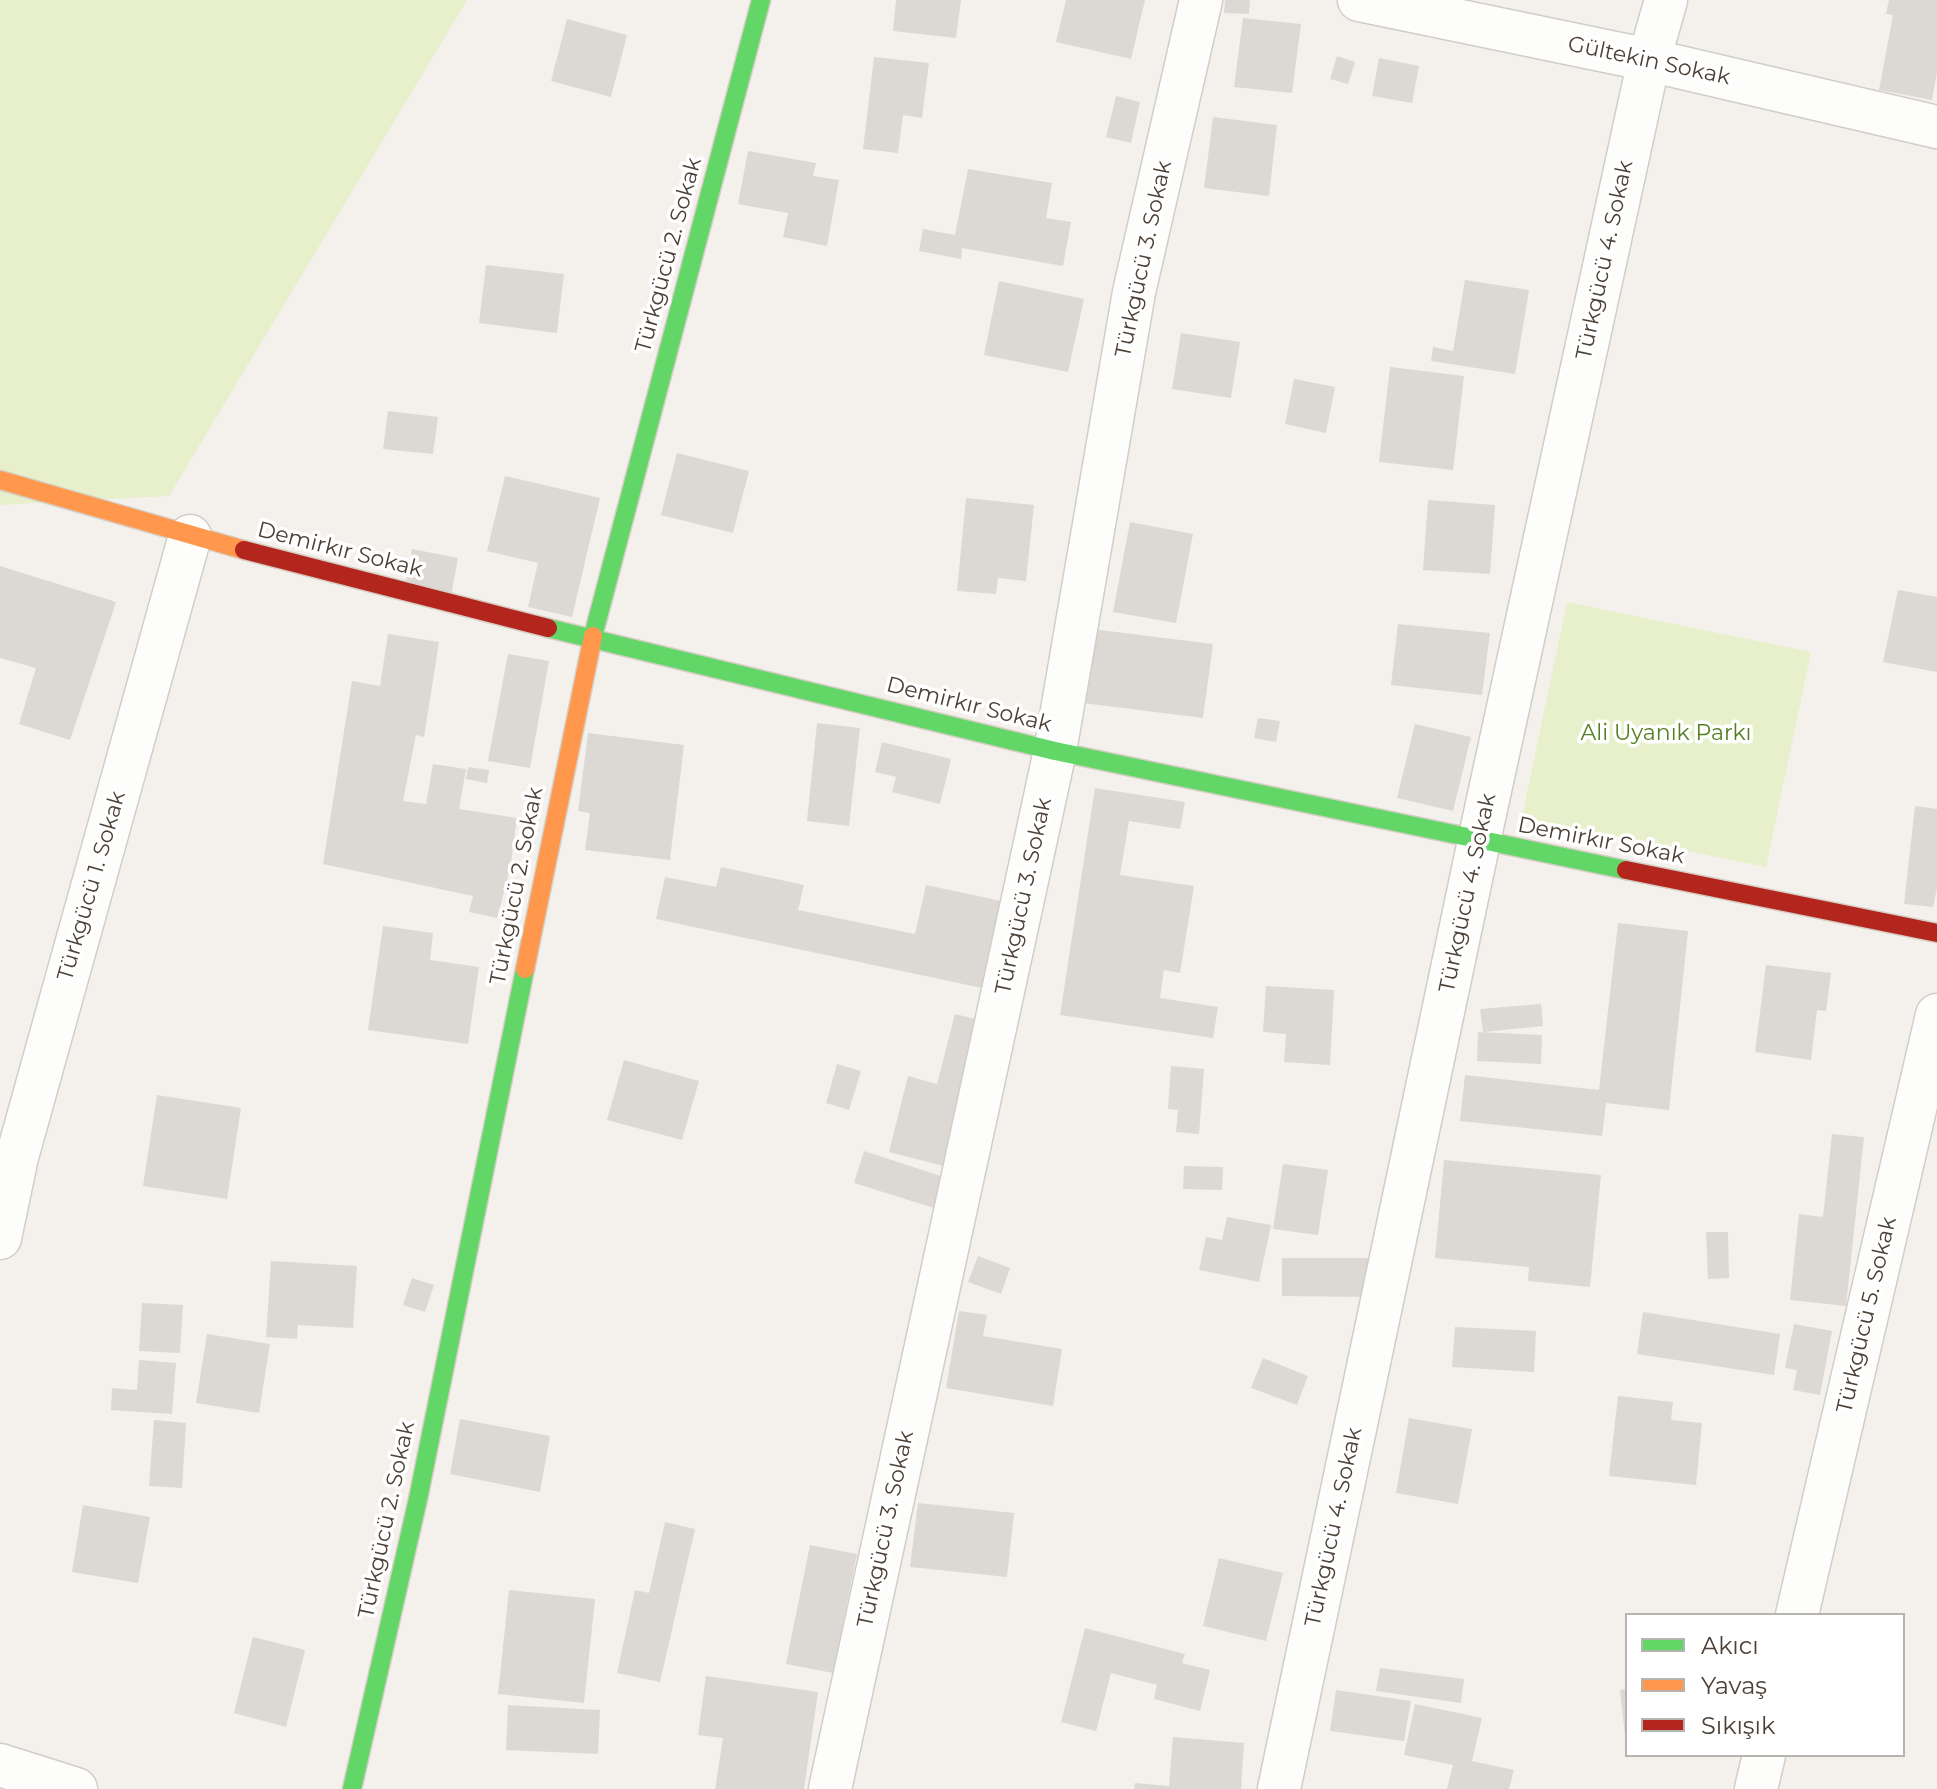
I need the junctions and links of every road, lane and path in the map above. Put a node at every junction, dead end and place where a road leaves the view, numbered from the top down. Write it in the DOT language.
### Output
graph roads {
  1 [pos="761,0"];
  2 [pos="1201,0"];
  3 [pos="1359,0"];
  4 [pos="1666,0"];
  5 [pos="1649,60"];
  6 [pos="1936,124"];
  7 [pos="0,480"];
  8 [pos="190,536"];
  9 [pos="592,639"];
  10 [pos="1055,751"];
  11 [pos="1479,841"];
  12 [pos="1937,933"];
  13 [pos="1937,1015"];
  14 [pos="0,1238"];
  15 [pos="1797,1613"];
  16 [pos="1764,1757"];
  17 [pos="0,1765"];
  18 [pos="76,1789"];
  19 [pos="352,1789"];
  20 [pos="830,1789"];
  21 [pos="1279,1789"];
  22 [pos="1756,1789"];
  1 -- 9 [label="street, Türkgücü 2. Sokak"];
  2 -- 10 [label="street, Türkgücü 3. Sokak"];
  3 -- 5 [label="street, Gültekin Sokak"];
  4 -- 5 [label="street, Türkgücü 4. Sokak"];
  5 -- 6 [label="street, Gültekin Sokak"];
  5 -- 11 [label="street, Türkgücü 4. Sokak"];
  7 -- 8 [label="street, Demirkır Sokak"];
  8 -- 9 [label="street, Demirkır Sokak"];
  8 -- 14 [label="street, Türkgücü 1. Sokak"];
  9 -- 10 [label="street, Demirkır Sokak"];
  9 -- 19 [label="street, Türkgücü 2. Sokak"];
  10 -- 11 [label="street, Demirkır Sokak"];
  10 -- 20 [label="street, Türkgücü 3. Sokak"];
  11 -- 12 [label="street, Demirkır Sokak"];
  11 -- 21 [label="street, Türkgücü 4. Sokak"];
  13 -- 15 [label="street, Türkgücü 5. Sokak"];
  16 -- 22 [label="street"];
  17 -- 18 [label="street"];
}
